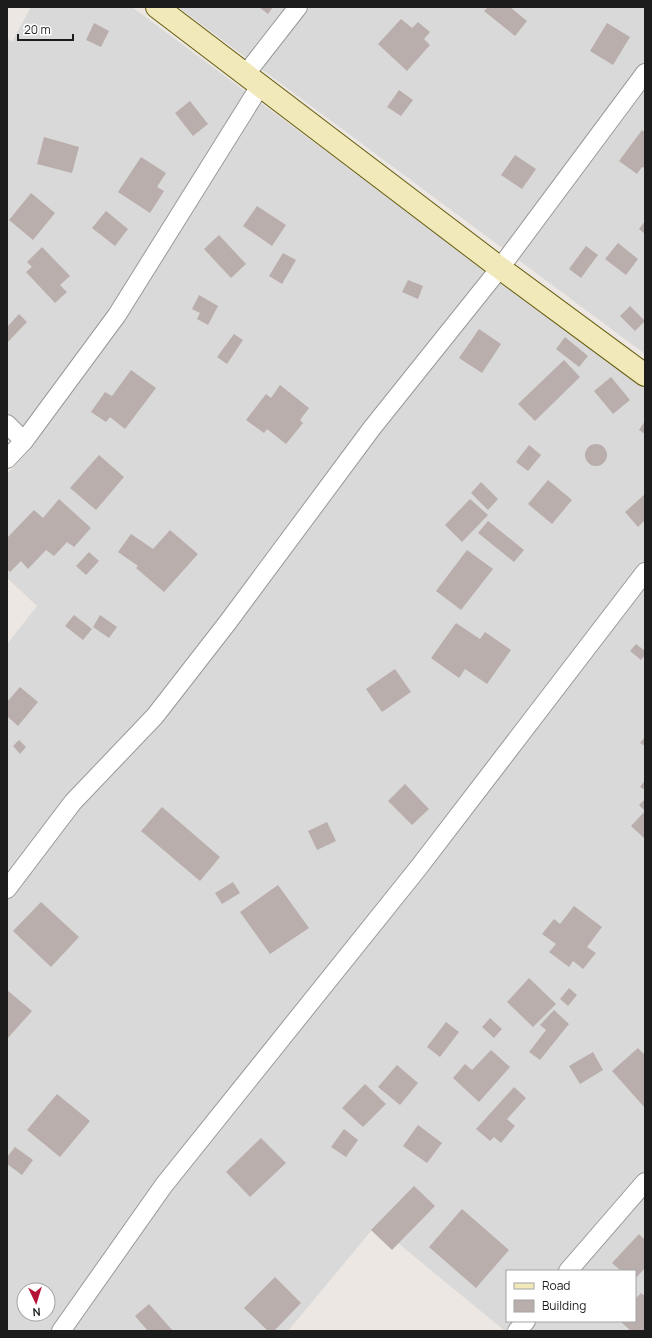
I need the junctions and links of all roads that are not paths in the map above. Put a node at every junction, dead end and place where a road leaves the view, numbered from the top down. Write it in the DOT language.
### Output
graph roads {
  1 [pos="157,7"];
  2 [pos="298,7"];
  3 [pos="645,73"];
  4 [pos="253,80"];
  5 [pos="500,268"];
  6 [pos="645,375"];
  7 [pos="7,424"];
  8 [pos="24,441"];
  9 [pos="7,459"];
  10 [pos="645,572"];
  11 [pos="7,889"];
  12 [pos="645,1182"];
  13 [pos="569,1270"];
  14 [pos="525,1322"];
  15 [pos="61,1331"];
  16 [pos="517,1331"];
  1 -- 4 [label="main road"];
  2 -- 4 [label="street"];
  3 -- 5 [label="street"];
  4 -- 5 [label="main road"];
  4 -- 8 [label="street"];
  5 -- 6 [label="main road"];
  5 -- 11 [label="street"];
  7 -- 8 [label="street"];
  8 -- 9 [label="street"];
  10 -- 15 [label="street"];
  12 -- 13 [label="street"];
  14 -- 16 [label="street"];
}
